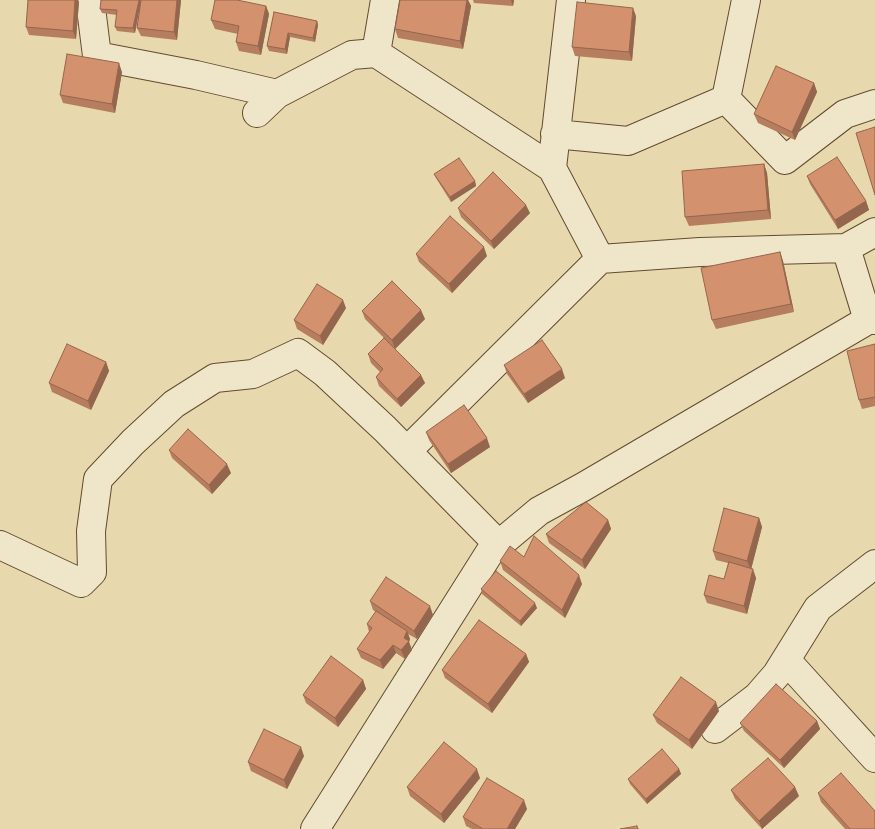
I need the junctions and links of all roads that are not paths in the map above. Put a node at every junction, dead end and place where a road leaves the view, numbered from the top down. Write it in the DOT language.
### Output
graph roads {
  1 [pos="90,0"];
  2 [pos="385,0"];
  3 [pos="571,0"];
  4 [pos="746,0"];
  5 [pos="376,53"];
  6 [pos="277,94"];
  7 [pos="726,99"];
  8 [pos="875,104"];
  9 [pos="257,112"];
  10 [pos="555,134"];
  11 [pos="552,168"];
  12 [pos="875,232"];
  13 [pos="846,248"];
  14 [pos="600,259"];
  15 [pos="872,320"];
  16 [pos="407,451"];
  17 [pos="0,545"];
  18 [pos="499,545"];
  19 [pos="875,564"];
  20 [pos="786,660"];
  21 [pos="715,729"];
  22 [pos="875,758"];
  23 [pos="316,829"];
  1 -- 6 [label="street"];
  2 -- 5 [label="street"];
  3 -- 10 [label="street"];
  4 -- 7 [label="street"];
  5 -- 6 [label="street"];
  5 -- 11 [label="street"];
  6 -- 9 [label="street"];
  7 -- 8 [label="street"];
  7 -- 10 [label="street"];
  10 -- 11 [label="street"];
  11 -- 14 [label="street"];
  12 -- 13 [label="street"];
  13 -- 14 [label="street"];
  13 -- 15 [label="street"];
  14 -- 16 [label="street"];
  15 -- 18 [label="street"];
  16 -- 17 [label="street"];
  16 -- 18 [label="street"];
  18 -- 23 [label="street"];
  19 -- 20 [label="street"];
  20 -- 21 [label="street"];
  20 -- 22 [label="street"];
}
